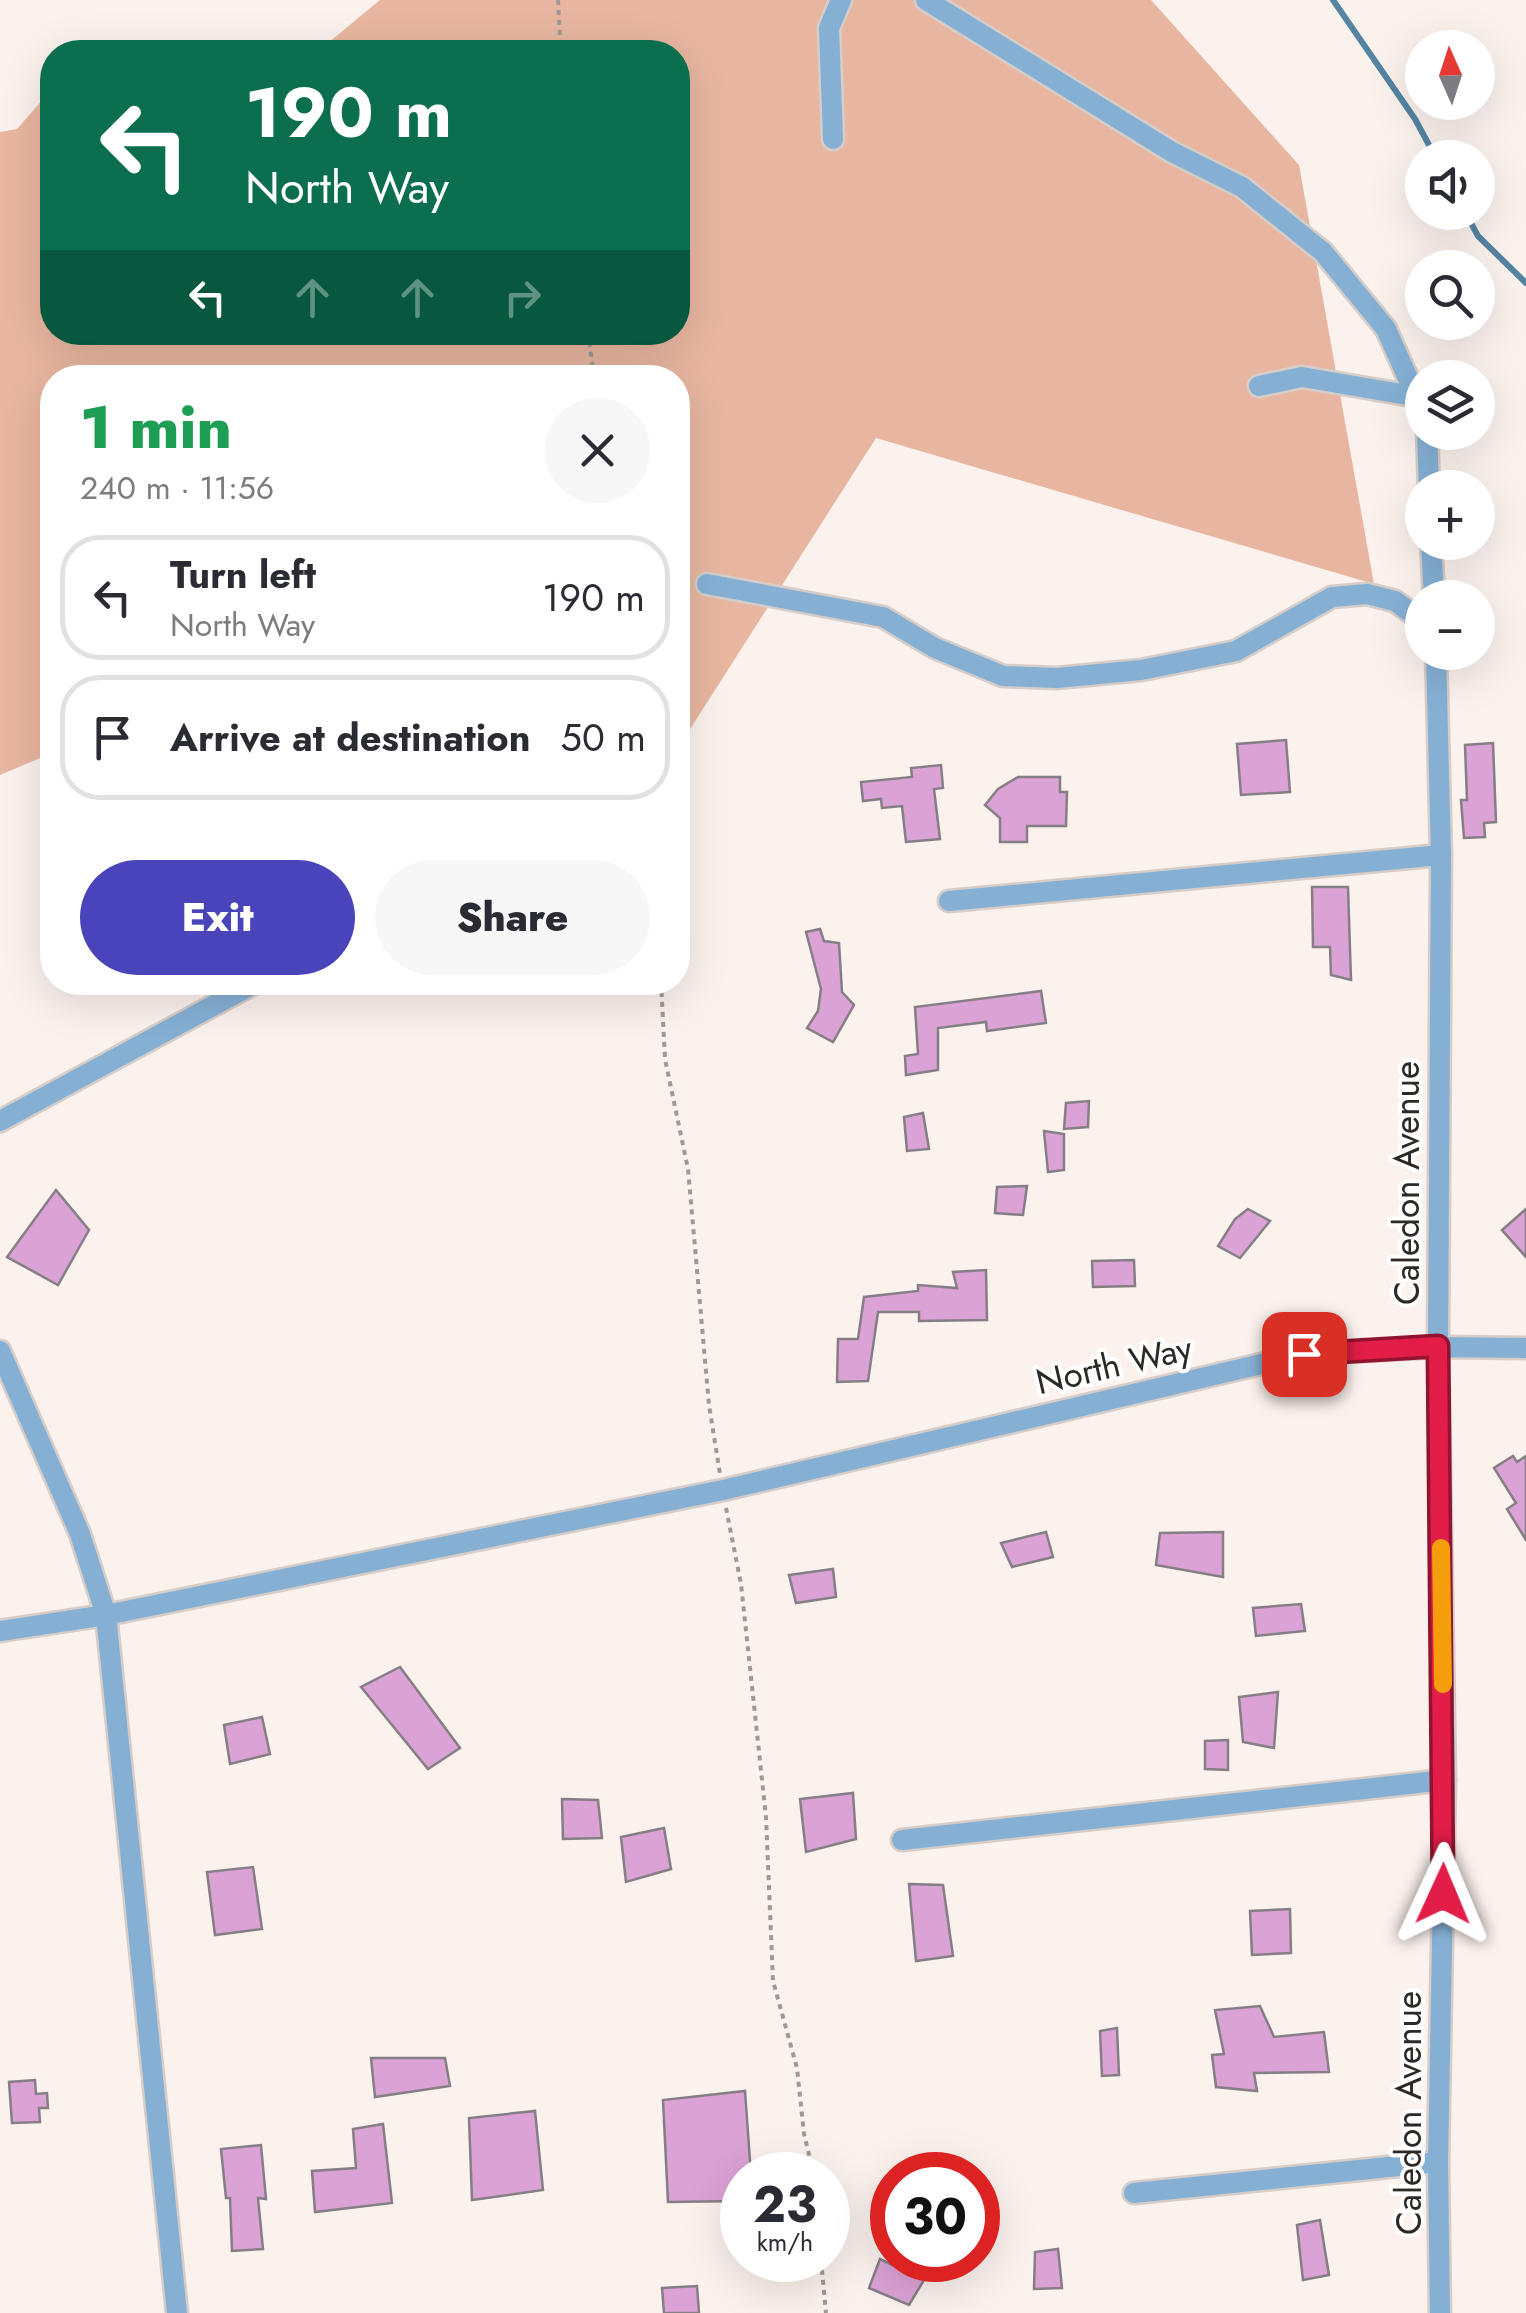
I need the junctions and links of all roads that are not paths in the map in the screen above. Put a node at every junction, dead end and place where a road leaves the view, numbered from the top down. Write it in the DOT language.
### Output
graph roads {
  1 [pos="841,0"];
  2 [pos="926,0"];
  3 [pos="834,139"];
  4 [pos="1405,369"];
  5 [pos="1259,386"];
  6 [pos="1405,400"];
  7 [pos="708,584"];
  8 [pos="1405,608"];
  9 [pos="1436,670"];
  10 [pos="1441,854"];
  11 [pos="950,901"];
  12 [pos="233,995"];
  13 [pos="0,1120"];
  14 [pos="1438,1346"];
  15 [pos="1526,1348"];
  16 [pos="0,1351"];
  17 [pos="106,1615"];
  18 [pos="0,1631"];
  19 [pos="1444,1780"];
  20 [pos="902,1840"];
  21 [pos="1438,2162"];
  22 [pos="1134,2194"];
  23 [pos="177,2313"];
  24 [pos="1440,2313"];
  1 -- 3 [label="street"];
  2 -- 4 [label="street"];
  5 -- 6 [label="street"];
  7 -- 8 [label="street"];
  9 -- 10 [label="street, Caledon Avenue"];
  10 -- 11 [label="street"];
  10 -- 14 [label="street, Caledon Avenue"];
  12 -- 13 [label="street"];
  14 -- 15 [label="street, North Way"];
  14 -- 17 [label="street, North Way"];
  14 -- 19 [label="street, Caledon Avenue"];
  16 -- 17 [label="street"];
  17 -- 18 [label="street, North Way"];
  17 -- 23 [label="street"];
  19 -- 20 [label="street"];
  19 -- 21 [label="street, Caledon Avenue"];
  21 -- 22 [label="street"];
  21 -- 24 [label="street, Caledon Avenue"];
}
